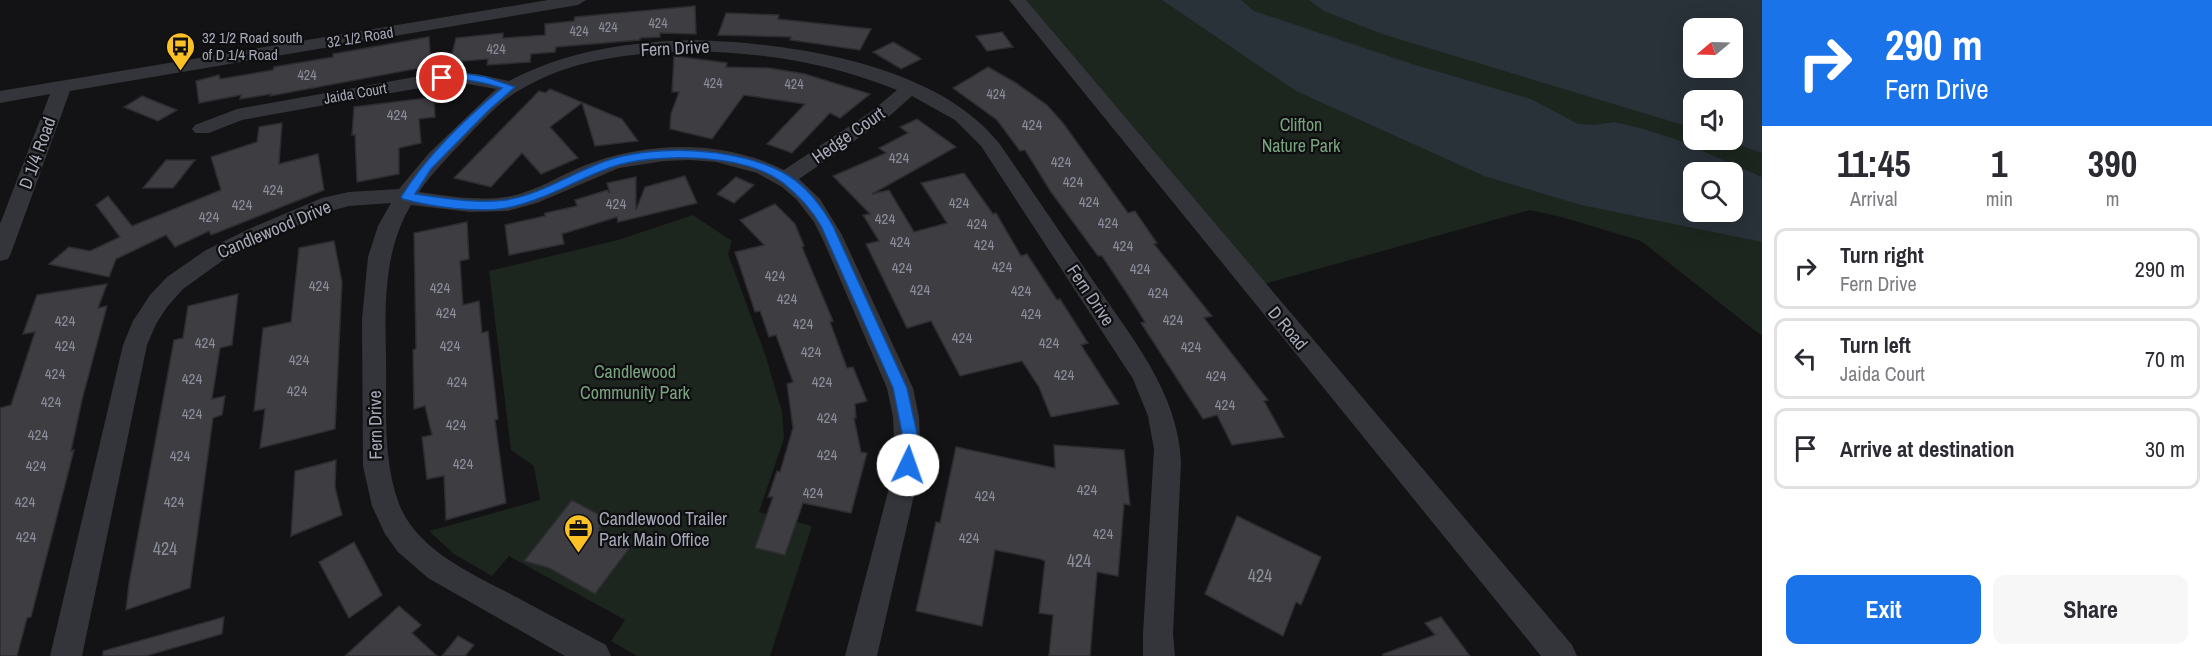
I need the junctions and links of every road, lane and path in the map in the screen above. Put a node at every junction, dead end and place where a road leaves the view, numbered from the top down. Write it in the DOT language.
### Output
graph roads {
  1 [pos="578,0"];
  2 [pos="1017,0"];
  3 [pos="62,87"];
  4 [pos="510,87"];
  5 [pos="909,89"];
  6 [pos="0,97"];
  7 [pos="202,129"];
  8 [pos="785,179"];
  9 [pos="407,197"];
  10 [pos="0,253"];
  11 [pos="66,656"];
  12 [pos="595,656"];
  13 [pos="861,656"];
  14 [pos="1159,656"];
  15 [pos="1561,656"];
  1 -- 3 [label="street, 32 1/2 Road"];
  2 -- 15 [label="street, D Road"];
  3 -- 6 [label="street, 32 1/2 Road"];
  3 -- 10 [label="street, D 1/4 Road"];
  4 -- 5 [label="street, Fern Drive"];
  4 -- 7 [label="street, Jaida Court"];
  4 -- 9 [label="street, Fern Drive"];
  5 -- 8 [label="street, Hedge Court"];
  5 -- 14 [label="street, Fern Drive"];
  8 -- 9 [label="street, Candlewood Drive"];
  8 -- 13 [label="street, Candlewood Drive"];
  9 -- 11 [label="street, Candlewood Drive"];
  9 -- 12 [label="street, Fern Drive"];
}
